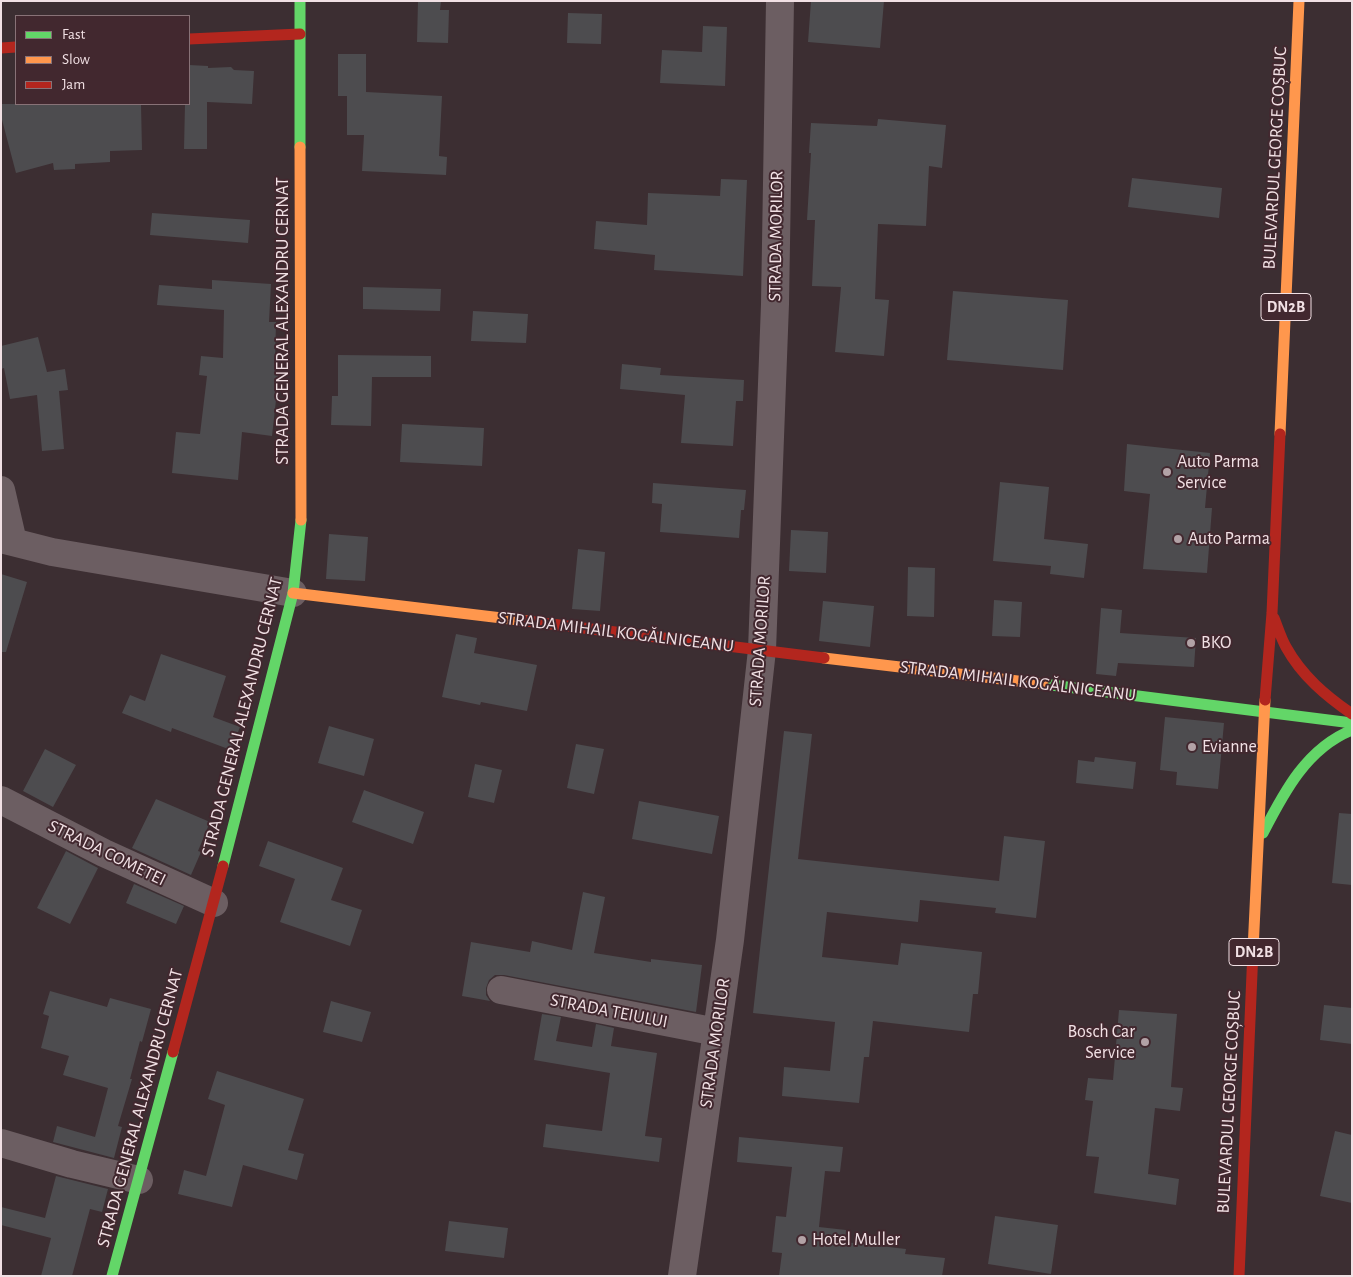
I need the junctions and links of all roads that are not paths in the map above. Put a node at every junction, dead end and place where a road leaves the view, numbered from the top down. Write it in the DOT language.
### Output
graph roads {
  1 [pos="300,1"];
  2 [pos="780,1"];
  3 [pos="1299,1"];
  4 [pos="300,34"];
  5 [pos="190,39"];
  6 [pos="15,47"];
  7 [pos="1,48"];
  8 [pos="1,490"];
  9 [pos="7,540"];
  10 [pos="293,593"];
  11 [pos="1272,613"];
  12 [pos="762,650"];
  13 [pos="1264,711"];
  14 [pos="1352,714"];
  15 [pos="1352,723"];
  16 [pos="1352,730"];
  17 [pos="1,800"];
  18 [pos="1259,841"];
  19 [pos="214,903"];
  20 [pos="501,990"];
  21 [pos="717,1032"];
  22 [pos="1,1142"];
  23 [pos="139,1180"];
  24 [pos="112,1276"];
  25 [pos="682,1276"];
  26 [pos="1239,1276"];
  1 -- 4 [label="street, STRADA GENERAL ALEXANDRU CERNAT"];
  2 -- 12 [label="street, STRADA MORILOR"];
  3 -- 11 [label="street, BULEVARDUL GEORGE COȘBUC / DN2B"];
  4 -- 5 [label="street"];
  4 -- 10 [label="street, STRADA GENERAL ALEXANDRU CERNAT"];
  6 -- 7 [label="street"];
  8 -- 9 [label="street"];
  9 -- 10 [label="street, STRADA MIHAIL KOGĂLNICEANU"];
  10 -- 12 [label="street, STRADA MIHAIL KOGĂLNICEANU"];
  10 -- 19 [label="street, STRADA GENERAL ALEXANDRU CERNAT"];
  11 -- 13 [label="street, BULEVARDUL GEORGE COȘBUC / DN2B"];
  11 -- 14 [label="street"];
  12 -- 13 [label="street, STRADA MIHAIL KOGĂLNICEANU"];
  12 -- 21 [label="street, STRADA MORILOR"];
  13 -- 15 [label="street, STRADA MIHAIL KOGĂLNICEANU"];
  13 -- 18 [label="street, BULEVARDUL GEORGE COȘBUC / DN2B"];
  16 -- 18 [label="street"];
  17 -- 19 [label="street, STRADA COMETEI"];
  18 -- 26 [label="street, BULEVARDUL GEORGE COȘBUC / DN2B"];
  19 -- 23 [label="street, STRADA GENERAL ALEXANDRU CERNAT"];
  20 -- 21 [label="street, STRADA TEIULUI"];
  21 -- 25 [label="street, STRADA MORILOR"];
  22 -- 23 [label="street"];
  23 -- 24 [label="street, STRADA GENERAL ALEXANDRU CERNAT"];
}
